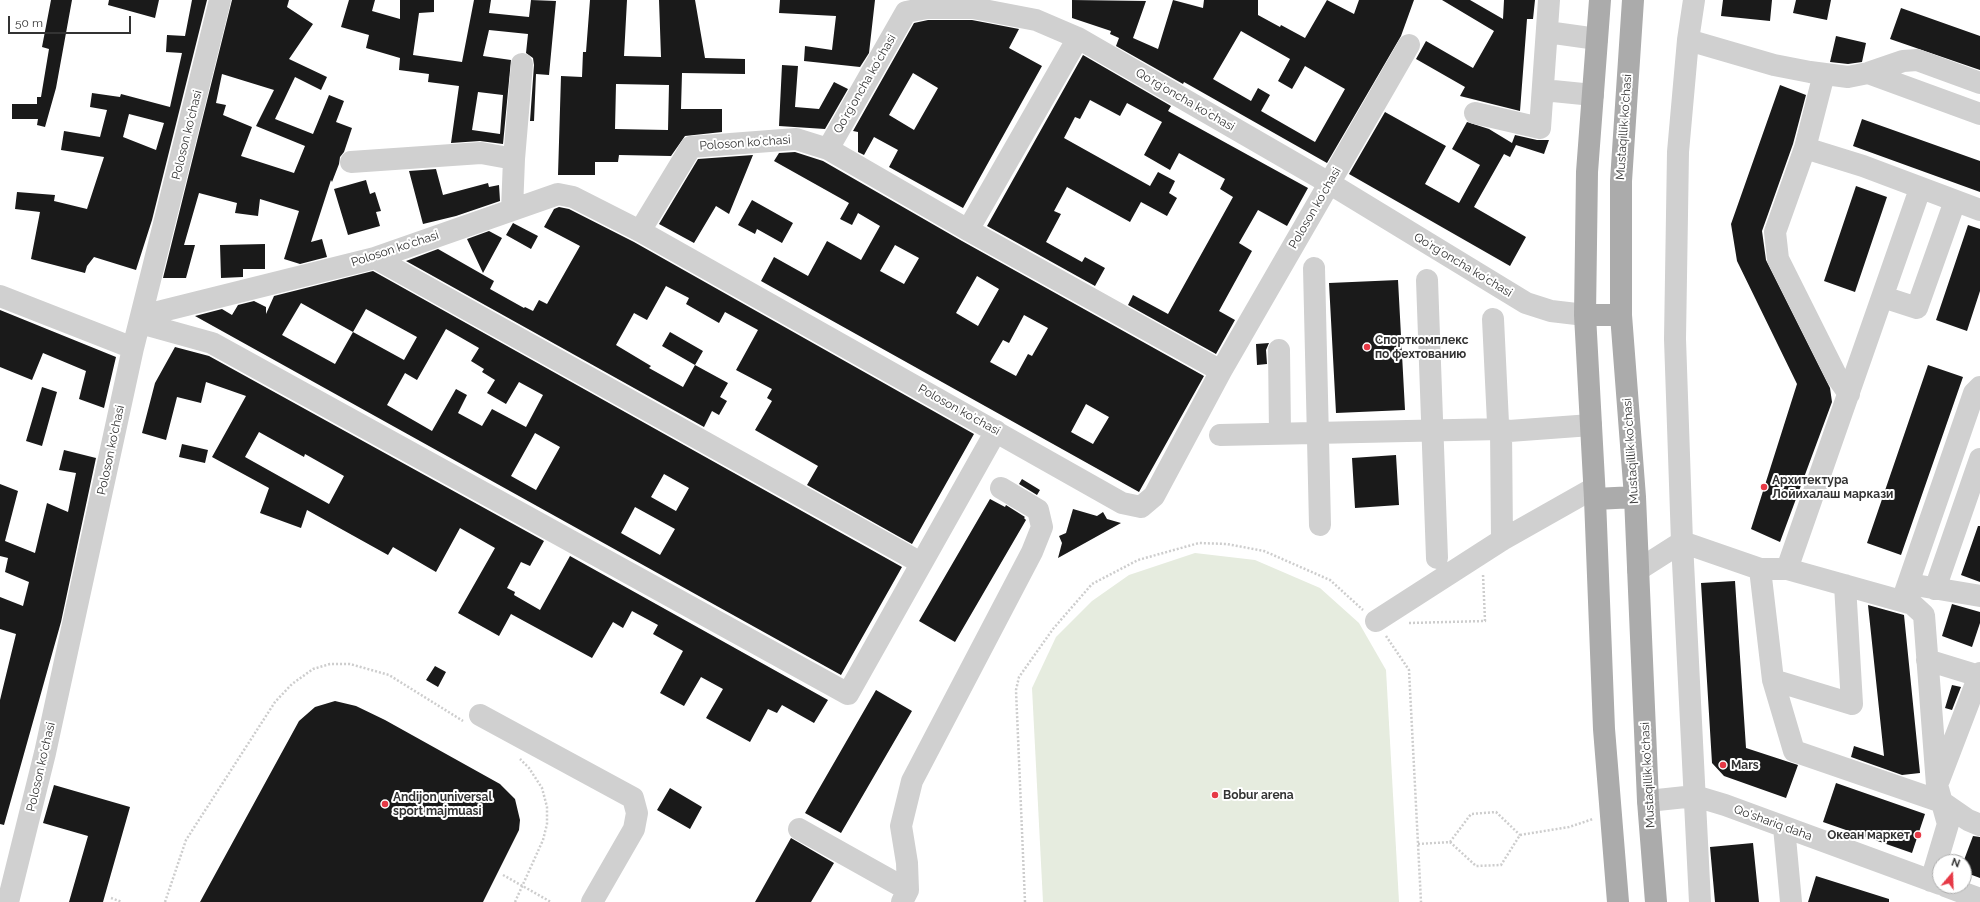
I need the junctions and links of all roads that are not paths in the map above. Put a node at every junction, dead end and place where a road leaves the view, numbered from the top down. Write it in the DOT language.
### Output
graph roads {
  1 [pos="220,0"];
  2 [pos="1549,0"];
  3 [pos="1600,0"];
  4 [pos="1633,0"];
  5 [pos="1694,0"];
  6 [pos="1547,32"];
  7 [pos="1078,38"];
  8 [pos="1597,40"];
  9 [pos="1688,40"];
  10 [pos="1409,45"];
  11 [pos="522,64"];
  12 [pos="1868,73"];
  13 [pos="1824,74"];
  14 [pos="1980,83"];
  15 [pos="1543,90"];
  16 [pos="1593,95"];
  17 [pos="1475,113"];
  18 [pos="1980,114"];
  19 [pos="828,148"];
  20 [pos="1805,148"];
  21 [pos="514,159"];
  22 [pos="352,162"];
  23 [pos="1329,183"];
  24 [pos="1920,189"];
  25 [pos="1955,201"];
  26 [pos="512,210"];
  27 [pos="1980,210"];
  28 [pos="968,230"];
  29 [pos="640,231"];
  30 [pos="375,258"];
  31 [pos="1314,268"];
  32 [pos="1427,280"];
  33 [pos="0,296"];
  34 [pos="1883,297"];
  35 [pos="1585,315"];
  36 [pos="1621,315"];
  37 [pos="1493,319"];
  38 [pos="141,320"];
  39 [pos="133,348"];
  40 [pos="1279,350"];
  41 [pos="1221,371"];
  42 [pos="1980,387"];
  43 [pos="1849,394"];
  44 [pos="1591,425"];
  45 [pos="1501,429"];
  46 [pos="1432,430"];
  47 [pos="996,431"];
  48 [pos="1318,432"];
  49 [pos="1280,433"];
  50 [pos="1220,435"];
  51 [pos="1980,458"];
  52 [pos="1002,488"];
  53 [pos="1595,493"];
  54 [pos="1635,497"];
  55 [pos="1320,525"];
  56 [pos="1502,540"];
  57 [pos="1682,542"];
  58 [pos="1437,558"];
  59 [pos="921,563"];
  60 [pos="1760,569"];
  61 [pos="1787,569"];
  62 [pos="1638,570"];
  63 [pos="1845,585"];
  64 [pos="1936,589"];
  65 [pos="1906,591"];
  66 [pos="1980,596"];
  67 [pos="1376,621"];
  68 [pos="1927,660"];
  69 [pos="1979,675"];
  70 [pos="1773,680"];
  71 [pos="473,719"];
  72 [pos="1940,794"];
  73 [pos="1695,796"];
  74 [pos="1648,801"];
  75 [pos="1980,825"];
  76 [pos="1784,827"];
  77 [pos="799,829"];
  78 [pos="1947,854"];
  79 [pos="1932,884"];
  80 [pos="1962,894"];
  81 [pos="905,896"];
  82 [pos="1980,899"];
  83 [pos="8,902"];
  84 [pos="592,902"];
  85 [pos="1618,902"];
  86 [pos="1656,902"];
  87 [pos="1700,902"];
  88 [pos="1791,902"];
  1 -- 38 [label="street, Poloson ko'chasi"];
  2 -- 6 [label="street"];
  3 -- 8 [label="main road"];
  4 -- 36 [label="main road, Mustaqillik ko'chasi"];
  5 -- 9 [label="street"];
  6 -- 8 [label="street"];
  6 -- 15 [label="street"];
  7 -- 19 [label="street, Qoʻrgʻoncha koʻchasi"];
  7 -- 23 [label="street, Qoʻrgʻoncha koʻchasi"];
  7 -- 28 [label="street"];
  8 -- 16 [label="main road"];
  9 -- 13 [label="street"];
  9 -- 57 [label="street"];
  10 -- 23 [label="street, Poloson koʻchasi"];
  11 -- 21 [label="street"];
  12 -- 13 [label="street"];
  12 -- 14 [label="street"];
  12 -- 18 [label="street"];
  13 -- 20 [label="street"];
  15 -- 16 [label="street"];
  15 -- 17 [label="street"];
  16 -- 35 [label="main road"];
  19 -- 28 [label="street, Poloson koʻchasi"];
  19 -- 29 [label="street, Poloson koʻchasi"];
  20 -- 24 [label="street"];
  20 -- 43 [label="street"];
  21 -- 22 [label="street"];
  21 -- 26 [label="street"];
  23 -- 35 [label="street, Qoʻrgʻoncha koʻchasi"];
  23 -- 41 [label="street, Poloson koʻchasi"];
  24 -- 25 [label="street"];
  24 -- 34 [label="street"];
  25 -- 27 [label="street"];
  25 -- 34 [label="street"];
  26 -- 29 [label="street, Poloson koʻchasi"];
  26 -- 30 [label="street, Poloson koʻchasi"];
  28 -- 41 [label="street, Poloson koʻchasi"];
  29 -- 47 [label="street, Poloson koʻchasi"];
  30 -- 38 [label="street, Poloson koʻchasi"];
  30 -- 59 [label="street"];
  31 -- 48 [label="street"];
  32 -- 46 [label="street"];
  33 -- 39 [label="street"];
  34 -- 43 [label="street"];
  35 -- 36 [label="main road"];
  35 -- 44 [label="main road"];
  36 -- 54 [label="main road, Mustaqillik ko'chasi"];
  37 -- 45 [label="street"];
  38 -- 39 [label="street, Poloson ko'chasi"];
  38 -- 59 [label="street"];
  39 -- 83 [label="street, Poloson ko'chasi"];
  40 -- 49 [label="street"];
  41 -- 47 [label="street, Poloson koʻchasi"];
  42 -- 65 [label="street"];
  43 -- 61 [label="street"];
  44 -- 45 [label="street"];
  44 -- 53 [label="main road"];
  45 -- 46 [label="street"];
  45 -- 56 [label="street"];
  46 -- 48 [label="street"];
  46 -- 58 [label="street"];
  47 -- 59 [label="street"];
  48 -- 49 [label="street"];
  48 -- 55 [label="street"];
  49 -- 50 [label="street"];
  51 -- 64 [label="street"];
  52 -- 81 [label="street"];
  53 -- 54 [label="main road"];
  53 -- 56 [label="street"];
  53 -- 85 [label="main road"];
  54 -- 62 [label="main road, Mustaqillik ko'chasi"];
  56 -- 67 [label="street"];
  57 -- 60 [label="street"];
  57 -- 62 [label="street"];
  57 -- 73 [label="street"];
  60 -- 61 [label="street"];
  60 -- 70 [label="street"];
  61 -- 63 [label="street"];
  62 -- 74 [label="main road, Mustaqillik ko'chasi"];
  63 -- 65 [label="street"];
  63 -- 70 [label="street"];
  64 -- 65 [label="street"];
  64 -- 66 [label="street"];
  65 -- 68 [label="street"];
  68 -- 69 [label="street"];
  68 -- 72 [label="street"];
  69 -- 72 [label="street"];
  70 -- 72 [label="street"];
  71 -- 84 [label="street"];
  72 -- 75 [label="street"];
  72 -- 78 [label="street"];
  73 -- 74 [label="street, Qo'shariq daha"];
  73 -- 76 [label="street, Qo'shariq daha"];
  73 -- 87 [label="street"];
  74 -- 86 [label="main road, Mustaqillik ko'chasi"];
  76 -- 79 [label="street, Qo'shariq daha"];
  76 -- 88 [label="street"];
  77 -- 81 [label="street"];
  80 -- 82 [label="street, Qo'shariq daha"];
}
